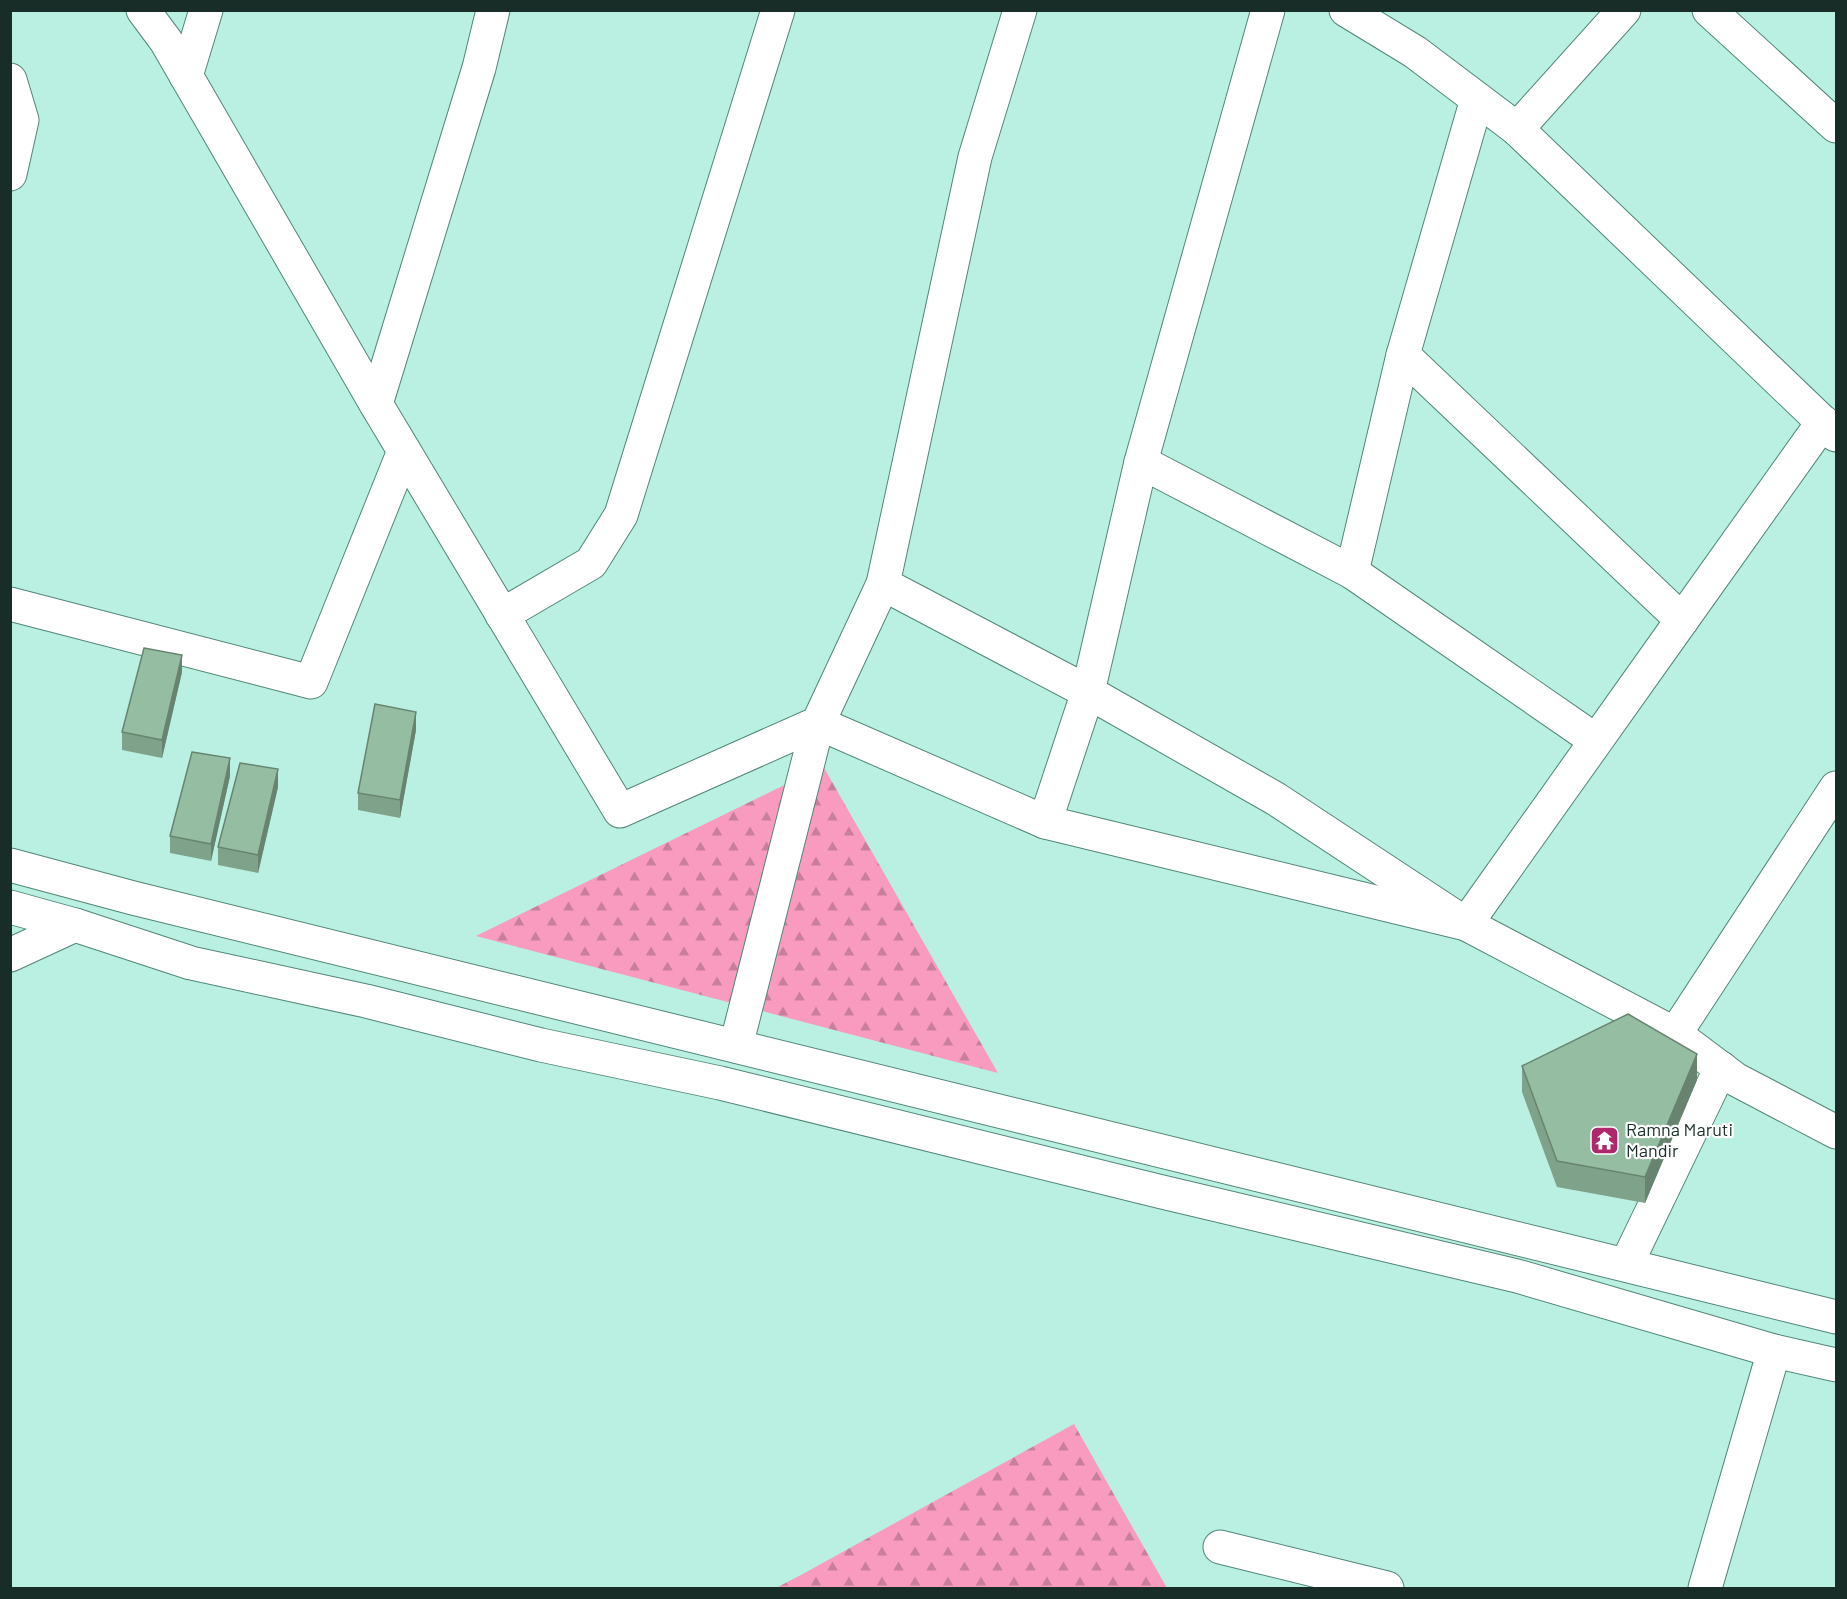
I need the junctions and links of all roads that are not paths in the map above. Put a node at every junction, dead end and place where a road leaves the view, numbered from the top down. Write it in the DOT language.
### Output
graph roads {
  1 [pos="143,10"];
  2 [pos="206,10"];
  3 [pos="493,10"];
  4 [pos="778,10"];
  5 [pos="1020,10"];
  6 [pos="1268,10"];
  7 [pos="1346,10"];
  8 [pos="1624,10"];
  9 [pos="1709,10"];
  10 [pos="186,76"];
  11 [pos="10,80"];
  12 [pos="1477,99"];
  13 [pos="1836,126"];
  14 [pos="1518,129"];
  15 [pos="10,174"];
  16 [pos="1403,355"];
  17 [pos="376,404"];
  18 [pos="1830,428"];
  19 [pos="404,451"];
  20 [pos="1141,462"];
  21 [pos="1352,572"];
  22 [pos="883,584"];
  23 [pos="10,604"];
  24 [pos="502,615"];
  25 [pos="1682,620"];
  26 [pos="1088,692"];
  27 [pos="818,723"];
  28 [pos="1596,740"];
  29 [pos="1836,788"];
  30 [pos="1045,822"];
  31 [pos="1825,831"];
  32 [pos="10,865"];
  33 [pos="10,907"];
  34 [pos="1466,924"];
  35 [pos="75,925"];
  36 [pos="10,955"];
  37 [pos="1676,1034"];
  38 [pos="736,1046"];
  39 [pos="1721,1068"];
  40 [pos="1836,1132"];
  41 [pos="1626,1265"];
  42 [pos="1836,1317"];
  43 [pos="1774,1351"];
  44 [pos="1836,1365"];
  45 [pos="1220,1548"];
  46 [pos="1387,1588"];
  47 [pos="1705,1588"];
  1 -- 10 [label="street"];
  2 -- 10 [label="street"];
  3 -- 17 [label="street"];
  4 -- 24 [label="street"];
  5 -- 22 [label="street"];
  6 -- 20 [label="street"];
  7 -- 12 [label="street"];
  8 -- 14 [label="street"];
  9 -- 13 [label="street"];
  10 -- 17 [label="street"];
  11 -- 15 [label="street"];
  12 -- 14 [label="street"];
  12 -- 16 [label="street"];
  14 -- 18 [label="street"];
  16 -- 21 [label="street"];
  16 -- 25 [label="street"];
  17 -- 19 [label="street"];
  18 -- 25 [label="street"];
  19 -- 23 [label="street"];
  19 -- 24 [label="street"];
  20 -- 21 [label="street"];
  20 -- 26 [label="street"];
  21 -- 28 [label="street"];
  22 -- 26 [label="street"];
  22 -- 27 [label="street"];
  24 -- 27 [label="street"];
  25 -- 28 [label="street"];
  26 -- 30 [label="street"];
  26 -- 34 [label="street"];
  27 -- 30 [label="street"];
  27 -- 38 [label="street"];
  28 -- 34 [label="street"];
  29 -- 31 [label="street"];
  30 -- 34 [label="street"];
  31 -- 37 [label="street"];
  32 -- 38 [label="street"];
  33 -- 35 [label="street"];
  34 -- 37 [label="street"];
  35 -- 36 [label="street"];
  35 -- 43 [label="street"];
  37 -- 39 [label="street"];
  38 -- 41 [label="street"];
  39 -- 40 [label="street"];
  39 -- 41 [label="street"];
  41 -- 42 [label="street"];
  43 -- 44 [label="street"];
  43 -- 47 [label="street"];
  45 -- 46 [label="street"];
}
